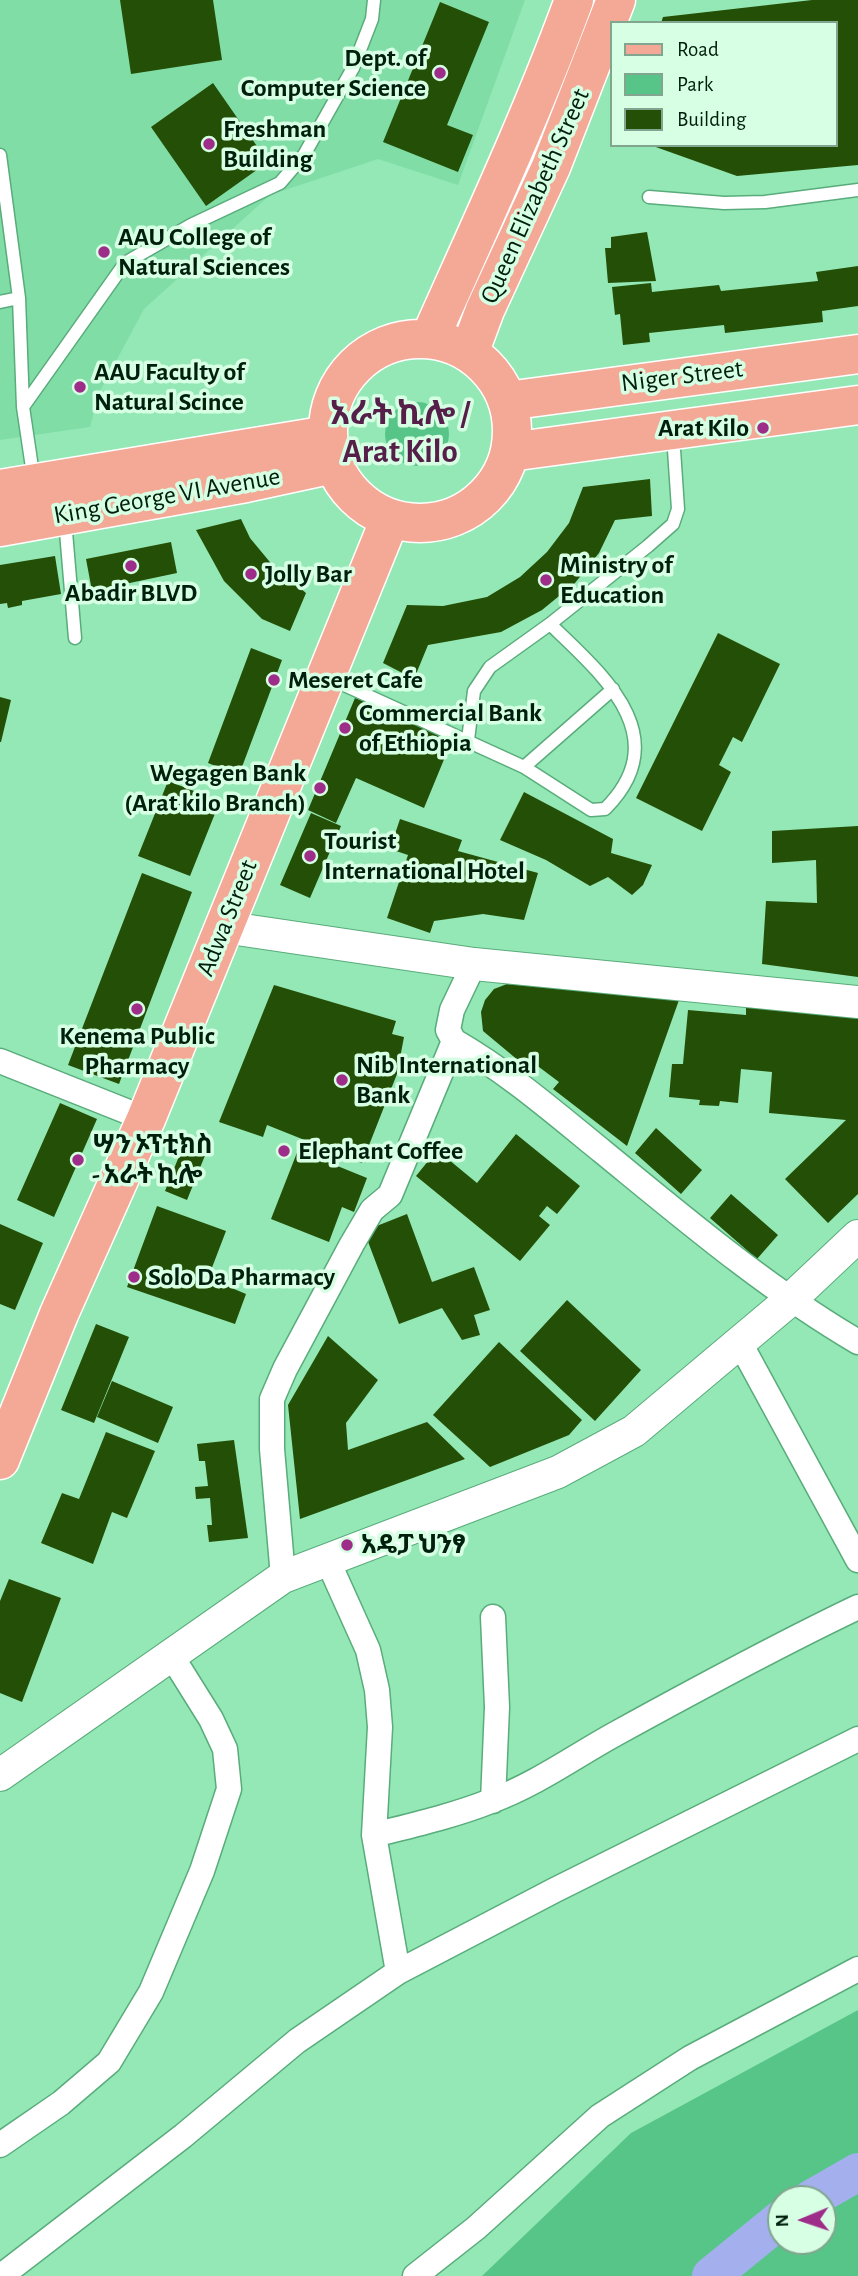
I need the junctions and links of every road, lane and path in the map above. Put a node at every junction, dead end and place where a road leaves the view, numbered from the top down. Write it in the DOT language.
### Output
graph roads {
  1 [pos="374,0"];
  2 [pos="574,0"];
  3 [pos="617,0"];
  4 [pos="0,155"];
  5 [pos="858,190"];
  6 [pos="649,197"];
  7 [pos="19,298"];
  8 [pos="0,302"];
  9 [pos="430,338"];
  10 [pos="469,353"];
  11 [pos="858,354"];
  12 [pos="507,401"];
  13 [pos="858,405"];
  14 [pos="23,407"];
  15 [pos="672,428"];
  16 [pos="331,450"];
  17 [pos="510,452"];
  18 [pos="17,487"];
  19 [pos="65,515"];
  20 [pos="390,519"];
  21 [pos="0,527"];
  22 [pos="550,624"];
  23 [pos="75,638"];
  24 [pos="325,676"];
  25 [pos="613,689"];
  26 [pos="468,740"];
  27 [pos="524,766"];
  28 [pos="223,927"];
  29 [pos="474,964"];
  30 [pos="858,1002"];
  31 [pos="454,1041"];
  32 [pos="0,1060"];
  33 [pos="146,1119"];
  34 [pos="858,1236"];
  35 [pos="790,1300"];
  36 [pos="858,1342"];
  37 [pos="740,1343"];
  38 [pos="0,1460"];
  39 [pos="327,1559"];
  40 [pos="858,1560"];
  41 [pos="283,1577"];
  42 [pos="858,1607"];
  43 [pos="493,1617"];
  44 [pos="171,1655"];
  45 [pos="858,1739"];
  46 [pos="0,1775"];
  47 [pos="493,1801"];
  48 [pos="374,1835"];
  49 [pos="858,1969"];
  50 [pos="398,1972"];
  51 [pos="0,2145"];
  52 [pos="1,2276"];
  53 [pos="415,2276"];
  1 -- 14 [label="lane"];
  2 -- 9 [label="main road, Queen Elizabeth Street"];
  3 -- 10 [label="main road, Queen Elizabeth Street"];
  4 -- 7 [label="lane"];
  5 -- 6 [label="lane"];
  7 -- 8 [label="lane"];
  7 -- 14 [label="lane"];
  9 -- 10 [label="main road"];
  9 -- 16 [label="main road"];
  10 -- 12 [label="main road"];
  11 -- 12 [label="main road, Niger Street"];
  12 -- 17 [label="main road"];
  13 -- 15 [label="main road, Niger Street"];
  14 -- 18 [label="lane"];
  15 -- 17 [label="main road, Niger Street"];
  15 -- 22 [label="lane"];
  16 -- 18 [label="main road, King George VI Avenue"];
  16 -- 19 [label="main road, King George VI Avenue"];
  16 -- 20 [label="main road"];
  17 -- 20 [label="main road"];
  19 -- 21 [label="main road, King George VI Avenue"];
  19 -- 23 [label="lane"];
  20 -- 24 [label="main road, Adwa Street"];
  22 -- 25 [label="lane"];
  22 -- 26 [label="lane"];
  24 -- 26 [label="lane"];
  24 -- 28 [label="main road, Adwa Street"];
  25 -- 27 [label="lane"];
  25 -- 27 [label="lane"];
  26 -- 27 [label="lane"];
  28 -- 29 [label="street"];
  28 -- 33 [label="main road, Adwa Street"];
  29 -- 30 [label="street"];
  29 -- 31 [label="street"];
  31 -- 35 [label="street"];
  31 -- 41 [label="street"];
  32 -- 33 [label="street"];
  33 -- 38 [label="main road, Adwa Street"];
  34 -- 35 [label="street"];
  35 -- 36 [label="street"];
  35 -- 37 [label="street"];
  37 -- 39 [label="street"];
  37 -- 40 [label="street"];
  39 -- 41 [label="street"];
  39 -- 48 [label="street"];
  41 -- 44 [label="street"];
  42 -- 47 [label="street"];
  43 -- 47 [label="street"];
  44 -- 46 [label="street"];
  44 -- 51 [label="street"];
  45 -- 50 [label="street"];
  47 -- 48 [label="street"];
  48 -- 50 [label="street"];
  49 -- 53 [label="street"];
  50 -- 52 [label="street"];
}
